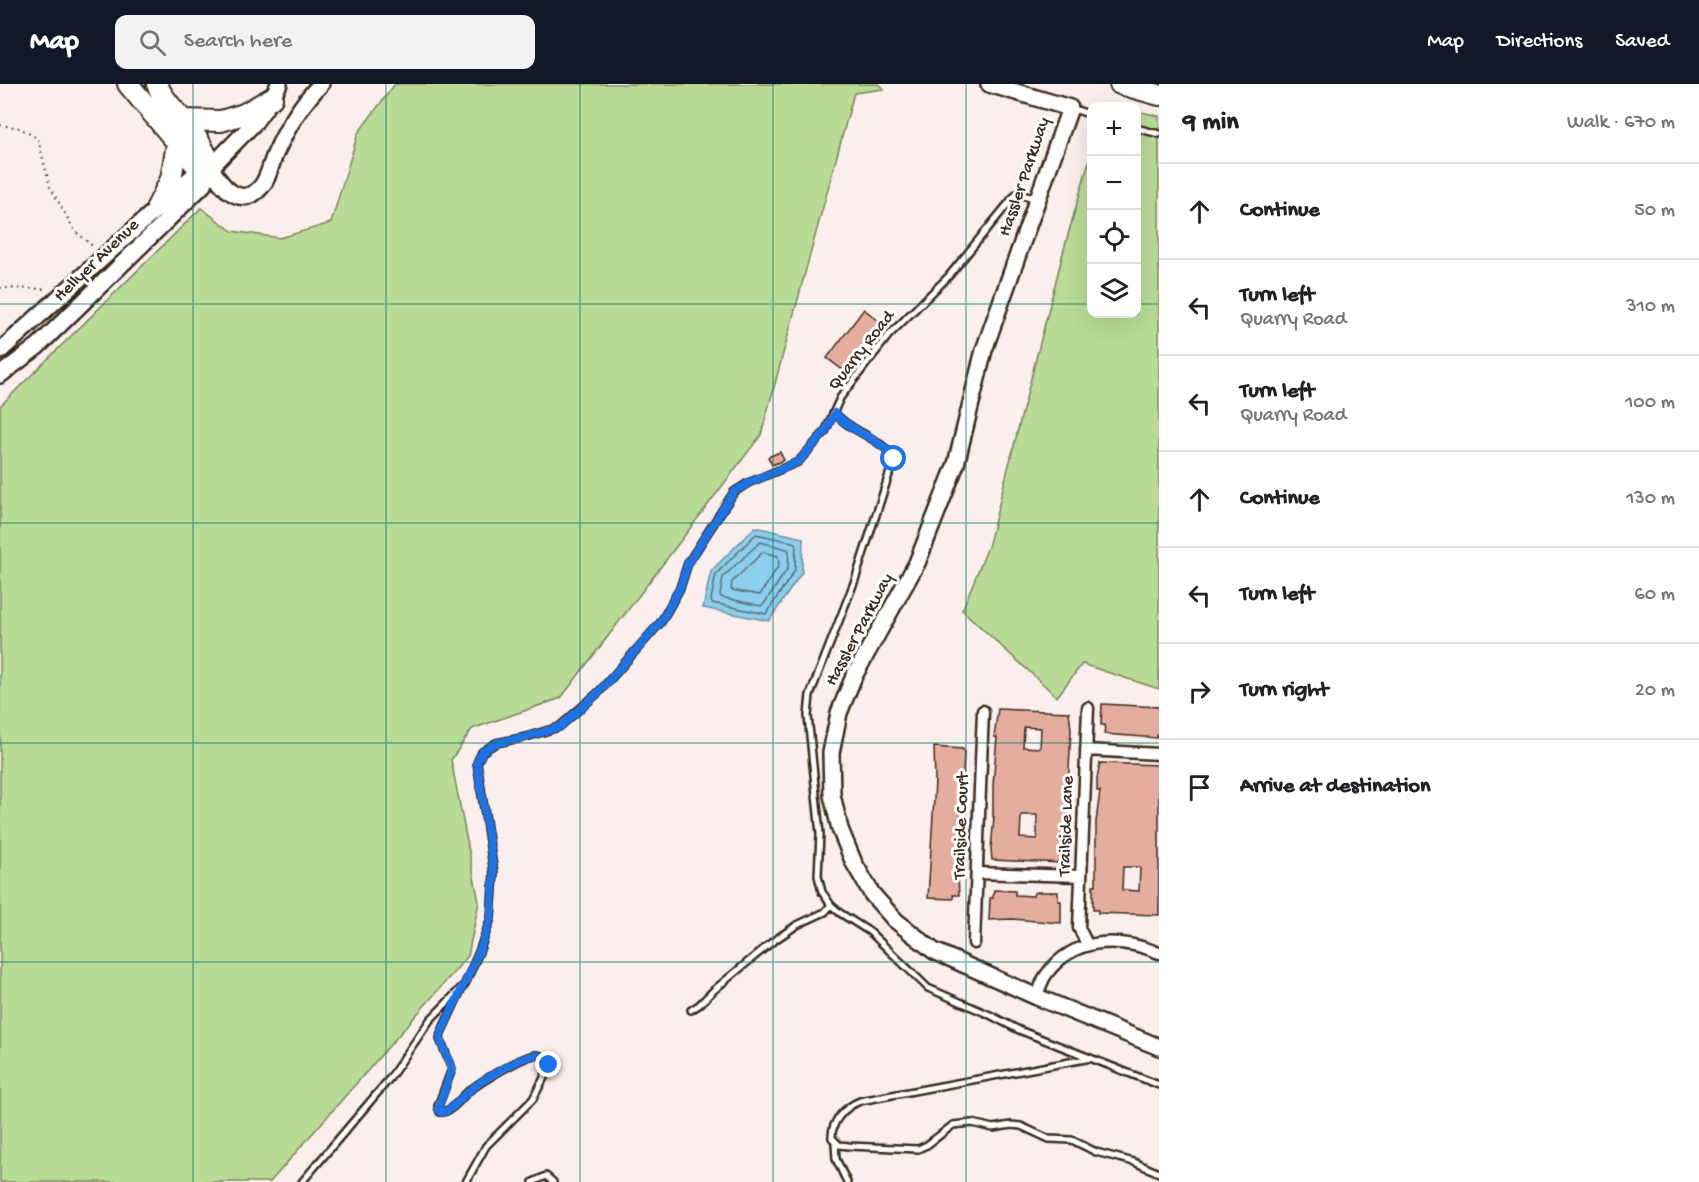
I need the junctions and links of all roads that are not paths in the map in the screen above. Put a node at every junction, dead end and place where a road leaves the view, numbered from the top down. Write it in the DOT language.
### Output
graph roads {
  1 [pos="128,84"];
  2 [pos="157,84"];
  3 [pos="321,84"];
  4 [pos="990,84"];
  5 [pos="1120,84"];
  6 [pos="275,91"];
  7 [pos="1159,95"];
  8 [pos="1070,108"];
  9 [pos="1087,113"];
  10 [pos="183,120"];
  11 [pos="1141,129"];
  12 [pos="1159,134"];
  13 [pos="177,144"];
  14 [pos="211,167"];
  15 [pos="1038,198"];
  16 [pos="157,207"];
  17 [pos="0,351"];
  18 [pos="0,375"];
  19 [pos="835,413"];
  20 [pos="1088,708"];
  21 [pos="983,711"];
  22 [pos="1086,750"];
  23 [pos="1159,754"];
  24 [pos="977,873"];
  25 [pos="1081,876"];
  26 [pos="831,905"];
  27 [pos="974,943"];
  28 [pos="1087,944"];
  29 [pos="1159,953"];
  30 [pos="465,984"];
  31 [pos="1037,997"];
  32 [pos="691,1010"];
  33 [pos="1159,1047"];
  34 [pos="1092,1057"];
  35 [pos="1159,1085"];
  36 [pos="835,1143"];
  37 [pos="1159,1173"];
  38 [pos="302,1182"];
  39 [pos="466,1182"];
  40 [pos="533,1182"];
  41 [pos="553,1182"];
  42 [pos="847,1182"];
  1 -- 13 [label="highway"];
  2 -- 10 [label="highway"];
  3 -- 14 [label="street"];
  4 -- 8 [label="street"];
  5 -- 7 [label="highway"];
  6 -- 10 [label="highway"];
  6 -- 14 [label="street, Hellyer Avenue"];
  8 -- 9 [label="lane"];
  8 -- 15 [label="street, Hassler Parkway"];
  10 -- 14 [label="highway"];
  11 -- 12 [label="lane"];
  13 -- 14 [label="highway"];
  13 -- 16 [label="highway"];
  14 -- 16 [label="street, Hellyer Avenue"];
  14 -- 18 [label="street, Hellyer Avenue"];
  15 -- 19 [label="lane, Quarry Road"];
  15 -- 31 [label="street, Hassler Parkway"];
  16 -- 17 [label="street, Hellyer Avenue"];
  19 -- 26 [label="lane"];
  19 -- 30 [label="lane, Quarry Road"];
  20 -- 22 [label="street, Trailside Lane"];
  21 -- 24 [label="street, Trailside Court"];
  22 -- 23 [label="street"];
  22 -- 25 [label="street, Trailside Lane"];
  24 -- 25 [label="street"];
  24 -- 27 [label="street, Trailside Court"];
  25 -- 28 [label="street, Trailside Lane"];
  26 -- 32 [label="lane"];
  26 -- 34 [label="lane"];
  28 -- 29 [label="street"];
  28 -- 31 [label="street"];
  30 -- 38 [label="lane"];
  30 -- 39 [label="lane, Quarry Road"];
  31 -- 33 [label="street, Hassler Parkway"];
  34 -- 35 [label="lane"];
  34 -- 36 [label="lane"];
  36 -- 37 [label="lane"];
  36 -- 42 [label="lane"];
  40 -- 41 [label="lane"];
}
